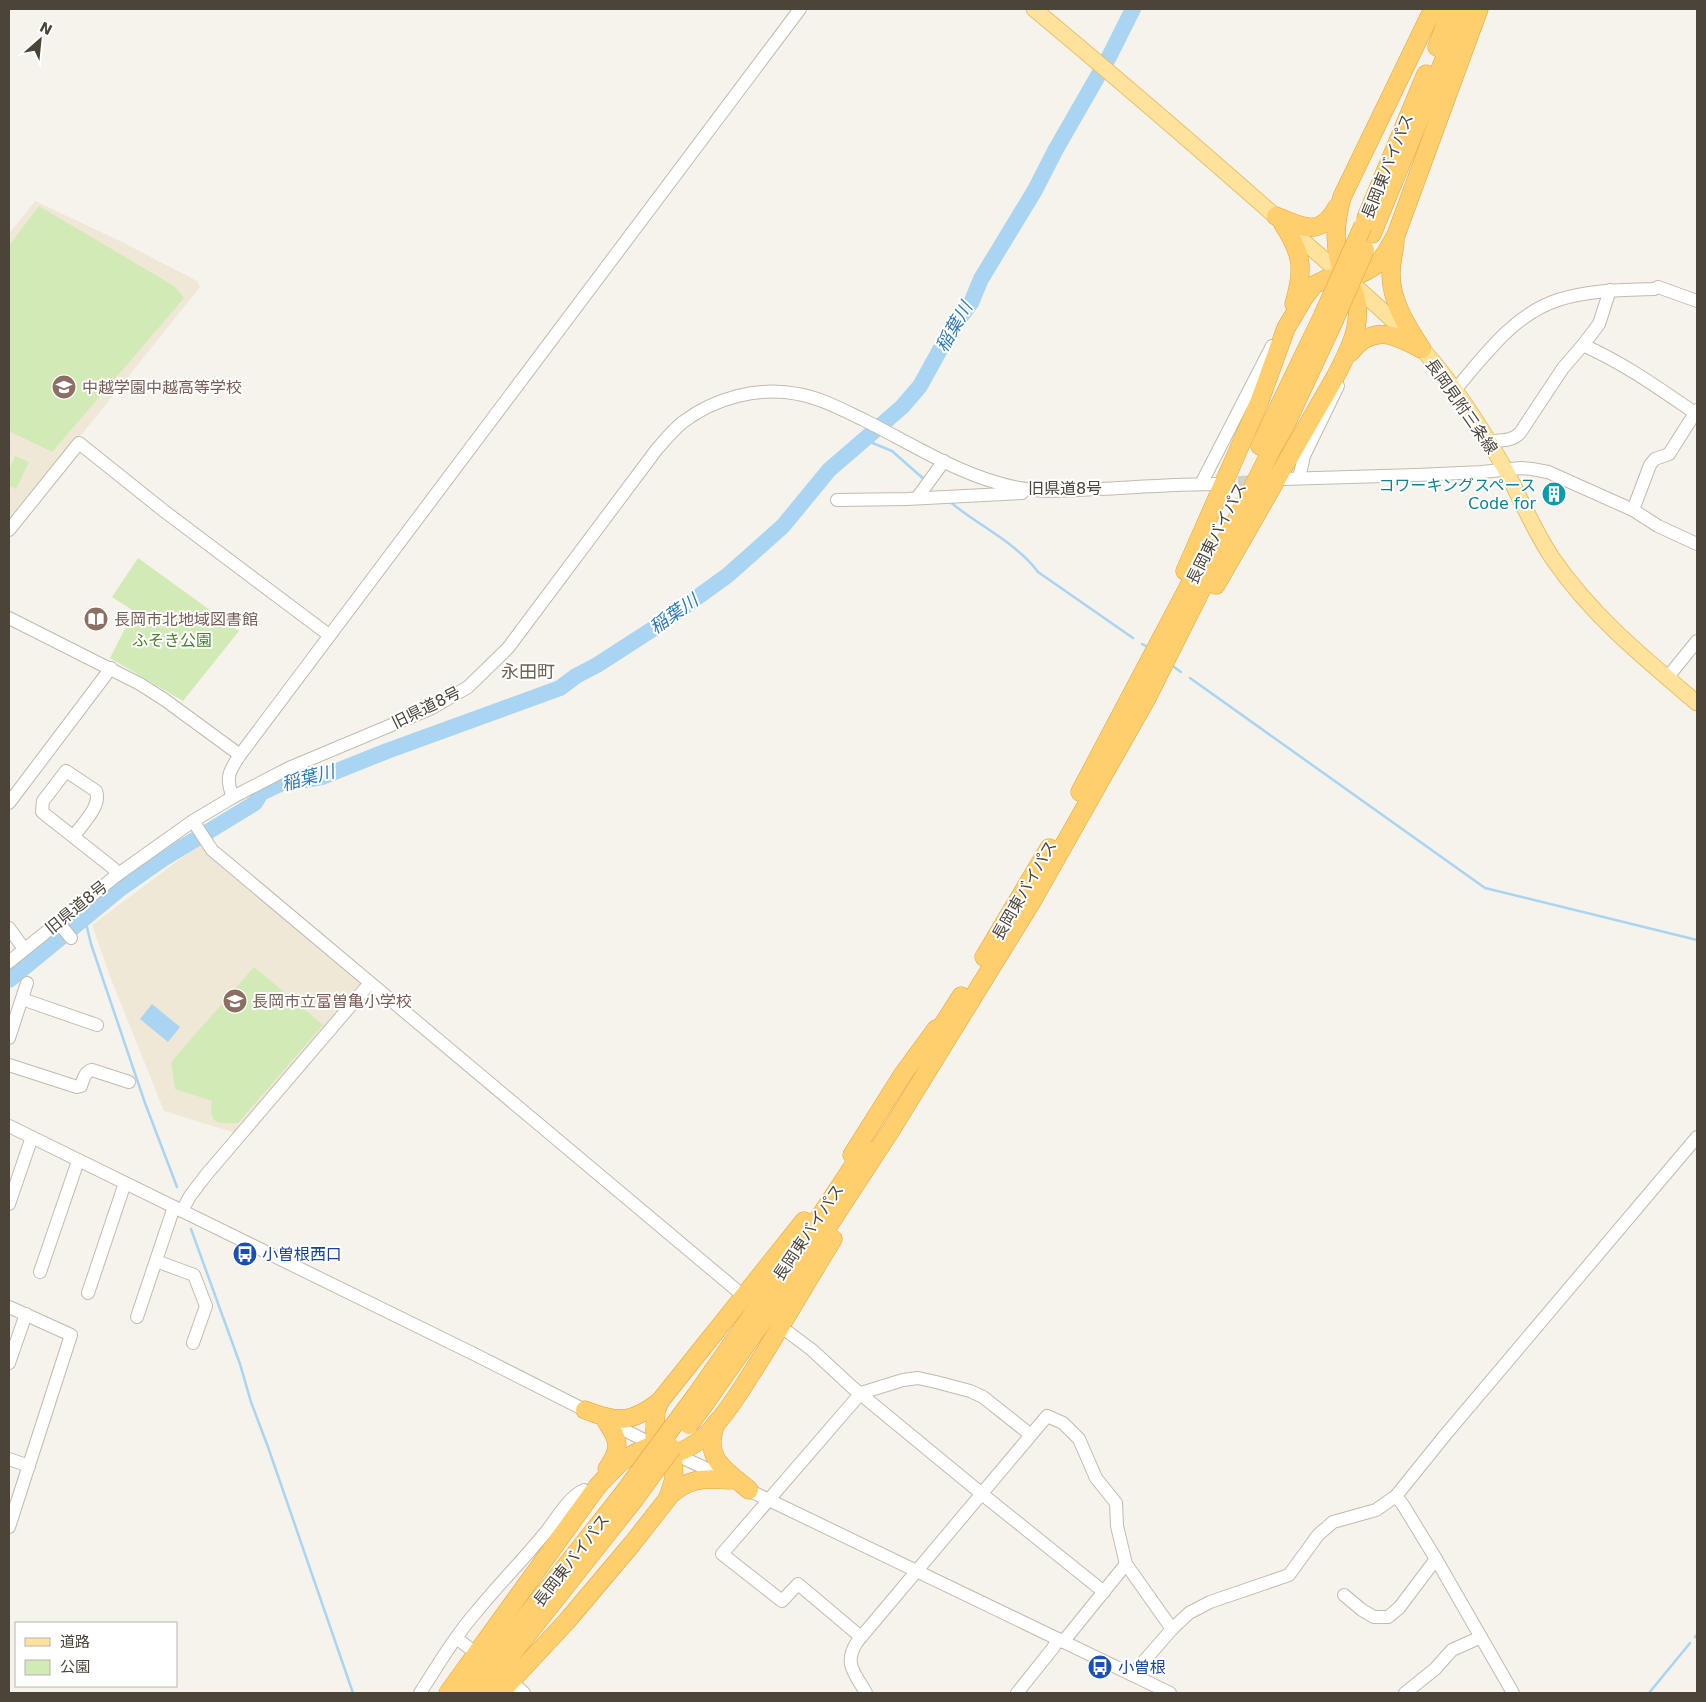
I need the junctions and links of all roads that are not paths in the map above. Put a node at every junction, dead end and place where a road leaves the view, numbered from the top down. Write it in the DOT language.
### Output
graph roads {
  1 [pos="800,9"];
  2 [pos="1034,9"];
  3 [pos="1433,9"];
  4 [pos="1451,9"];
  5 [pos="1465,9"];
  6 [pos="1479,9"];
  7 [pos="1342,197"];
  8 [pos="1280,220"];
  9 [pos="1368,230"];
  10 [pos="1396,235"];
  11 [pos="1345,278"];
  12 [pos="1610,290"];
  13 [pos="1697,301"];
  14 [pos="1328,318"];
  15 [pos="1285,331"];
  16 [pos="1583,345"];
  17 [pos="1422,349"];
  18 [pos="1341,367"];
  19 [pos="1455,390"];
  20 [pos="1696,412"];
  21 [pos="1488,441"];
  22 [pos="944,461"];
  23 [pos="1505,470"];
  24 [pos="1299,478"];
  25 [pos="1283,479"];
  26 [pos="1201,484"];
  27 [pos="1220,484"];
  28 [pos="1058,492"];
  29 [pos="917,498"];
  30 [pos="837,500"];
  31 [pos="1633,510"];
  32 [pos="9,530"];
  33 [pos="1697,544"];
  34 [pos="9,618"];
  35 [pos="329,635"];
  36 [pos="1697,641"];
  37 [pos="1156,651"];
  38 [pos="111,668"];
  39 [pos="1161,671"];
  40 [pos="1668,678"];
  41 [pos="1697,703"];
  42 [pos="240,755"];
  43 [pos="233,797"];
  44 [pos="9,803"];
  45 [pos="193,822"];
  46 [pos="74,836"];
  47 [pos="117,875"];
  48 [pos="59,924"];
  49 [pos="9,928"];
  50 [pos="71,938"];
  51 [pos="24,949"];
  52 [pos="9,962"];
  53 [pos="27,983"];
  54 [pos="370,983"];
  55 [pos="964,990"];
  56 [pos="22,999"];
  57 [pos="958,1024"];
  58 [pos="98,1025"];
  59 [pos="9,1038"];
  60 [pos="9,1065"];
  61 [pos="128,1082"];
  62 [pos="9,1126"];
  63 [pos="32,1137"];
  64 [pos="1697,1137"];
  65 [pos="78,1160"];
  66 [pos="125,1183"];
  67 [pos="9,1204"];
  68 [pos="178,1209"];
  69 [pos="156,1261"];
  70 [pos="40,1272"];
  71 [pos="88,1293"];
  72 [pos="740,1293"];
  73 [pos="9,1307"];
  74 [pos="26,1314"];
  75 [pos="137,1316"];
  76 [pos="784,1328"];
  77 [pos="193,1343"];
  78 [pos="9,1363"];
  79 [pos="861,1393"];
  80 [pos="701,1398"];
  81 [pos="660,1401"];
  82 [pos="585,1410"];
  83 [pos="606,1421"];
  84 [pos="716,1423"];
  85 [pos="1031,1435"];
  86 [pos="654,1445"];
  87 [pos="673,1454"];
  88 [pos="9,1459"];
  89 [pos="29,1466"];
  90 [pos="730,1480"];
  91 [pos="594,1490"];
  92 [pos="749,1490"];
  93 [pos="982,1494"];
  94 [pos="1396,1496"];
  95 [pos="628,1497"];
  96 [pos="668,1498"];
  97 [pos="769,1500"];
  98 [pos="11,1510"];
  99 [pos="9,1526"];
  100 [pos="1436,1558"];
  101 [pos="1126,1564"];
  102 [pos="916,1572"];
  103 [pos="1104,1592"];
  104 [pos="1344,1595"];
  105 [pos="1172,1629"];
  106 [pos="861,1636"];
  107 [pos="1481,1637"];
  108 [pos="456,1638"];
  109 [pos="1060,1640"];
  110 [pos="472,1650"];
  111 [pos="1132,1676"];
  112 [pos="513,1691"];
  113 [pos="420,1693"];
  114 [pos="448,1693"];
  115 [pos="465,1693"];
  116 [pos="481,1693"];
  117 [pos="866,1693"];
  118 [pos="1017,1693"];
  119 [pos="1170,1693"];
  120 [pos="1405,1693"];
  121 [pos="1513,1693"];
  1 -- 35 [label="street"];
  2 -- 8 [label="main road, 長岡見附三条線"];
  3 -- 7 [label="highway"];
  4 -- 9 [label="highway, 長岡東バイパス"];
  5 -- 9 [label="highway, 長岡東バイパス"];
  6 -- 10 [label="highway"];
  7 -- 8 [label="highway"];
  7 -- 11 [label="highway"];
  8 -- 11 [label="main road, 長岡見附三条線"];
  8 -- 15 [label="highway"];
  9 -- 14 [label="highway, 長岡東バイパス, bridge"];
  10 -- 11 [label="highway"];
  10 -- 17 [label="highway"];
  11 -- 15 [label="highway"];
  11 -- 17 [label="main road, 長岡見附三条線"];
  11 -- 18 [label="highway"];
  12 -- 13 [label="street"];
  12 -- 16 [label="street"];
  12 -- 19 [label="street"];
  14 -- 37 [label="highway, 長岡東バイパス"];
  14 -- 39 [label="highway, 長岡東バイパス"];
  15 -- 26 [label="street"];
  15 -- 37 [label="highway"];
  16 -- 20 [label="street"];
  16 -- 21 [label="street"];
  17 -- 18 [label="highway"];
  17 -- 19 [label="main road, 長岡見附三条線"];
  18 -- 24 [label="street"];
  18 -- 39 [label="highway"];
  19 -- 21 [label="main road, 長岡見附三条線"];
  20 -- 31 [label="street"];
  21 -- 23 [label="main road, 長岡見附三条線"];
  22 -- 28 [label="street, 旧県道8号"];
  22 -- 29 [label="street"];
  22 -- 43 [label="street, 旧県道8号"];
  23 -- 24 [label="street"];
  23 -- 31 [label="street"];
  23 -- 40 [label="main road, 長岡見附三条線"];
  24 -- 25 [label="street"];
  26 -- 27 [label="street, 旧県道8号"];
  26 -- 28 [label="street, 旧県道8号"];
  28 -- 29 [label="street"];
  29 -- 30 [label="street"];
  31 -- 33 [label="street"];
  32 -- 35 [label="street"];
  34 -- 38 [label="street"];
  35 -- 42 [label="street"];
  36 -- 40 [label="street"];
  37 -- 55 [label="highway, 長岡東バイパス"];
  38 -- 42 [label="street"];
  38 -- 44 [label="street"];
  39 -- 57 [label="highway, 長岡東バイパス"];
  40 -- 41 [label="main road, 長岡見附三条線"];
  42 -- 43 [label="street"];
  43 -- 45 [label="street, 旧県道8号"];
  45 -- 47 [label="street, 旧県道8号"];
  45 -- 54 [label="street"];
  46 -- 46 [label="street"];
  46 -- 47 [label="street"];
  47 -- 48 [label="street, 旧県道8号"];
  48 -- 50 [label="street"];
  48 -- 51 [label="street, 旧県道8号"];
  49 -- 51 [label="street"];
  51 -- 52 [label="street, 旧県道8号"];
  53 -- 56 [label="street"];
  54 -- 68 [label="street"];
  54 -- 72 [label="street"];
  55 -- 80 [label="highway, 長岡東バイパス"];
  55 -- 81 [label="highway"];
  56 -- 58 [label="street"];
  56 -- 59 [label="street"];
  57 -- 80 [label="highway, 長岡東バイパス"];
  57 -- 84 [label="highway"];
  60 -- 61 [label="street"];
  62 -- 63 [label="street"];
  63 -- 65 [label="street"];
  63 -- 67 [label="street"];
  64 -- 94 [label="street"];
  65 -- 66 [label="street"];
  65 -- 70 [label="street"];
  66 -- 68 [label="street"];
  66 -- 71 [label="street"];
  68 -- 69 [label="street"];
  68 -- 82 [label="street"];
  69 -- 75 [label="street"];
  69 -- 77 [label="street"];
  73 -- 74 [label="street"];
  74 -- 78 [label="street"];
  74 -- 89 [label="street"];
  76 -- 79 [label="street"];
  79 -- 85 [label="street"];
  79 -- 93 [label="street"];
  79 -- 97 [label="street"];
  80 -- 95 [label="highway, 長岡東バイパス, bridge"];
  81 -- 82 [label="highway"];
  81 -- 86 [label="highway"];
  82 -- 83 [label="street"];
  83 -- 86 [label="street"];
  83 -- 91 [label="highway"];
  84 -- 87 [label="highway"];
  84 -- 92 [label="highway"];
  85 -- 93 [label="street"];
  85 -- 101 [label="street"];
  86 -- 87 [label="street"];
  86 -- 91 [label="highway"];
  87 -- 90 [label="street"];
  87 -- 96 [label="highway"];
  88 -- 89 [label="street"];
  89 -- 98 [label="street"];
  90 -- 92 [label="street"];
  90 -- 96 [label="highway"];
  91 -- 108 [label="street"];
  91 -- 114 [label="highway"];
  92 -- 97 [label="street"];
  93 -- 102 [label="street"];
  93 -- 103 [label="street"];
  94 -- 100 [label="street"];
  94 -- 105 [label="street"];
  95 -- 115 [label="highway, 長岡東バイパス"];
  95 -- 116 [label="highway, 長岡東バイパス"];
  96 -- 112 [label="highway"];
  97 -- 102 [label="street"];
  97 -- 106 [label="street"];
  98 -- 99 [label="street"];
  100 -- 104 [label="street"];
  100 -- 107 [label="street"];
  101 -- 103 [label="street"];
  101 -- 105 [label="street"];
  102 -- 106 [label="street"];
  102 -- 109 [label="street"];
  103 -- 109 [label="street"];
  105 -- 111 [label="street"];
  106 -- 117 [label="street"];
  107 -- 120 [label="street"];
  107 -- 121 [label="street"];
  108 -- 110 [label="street"];
  108 -- 113 [label="street"];
  109 -- 111 [label="street"];
  109 -- 118 [label="street"];
  111 -- 119 [label="street"];
}
